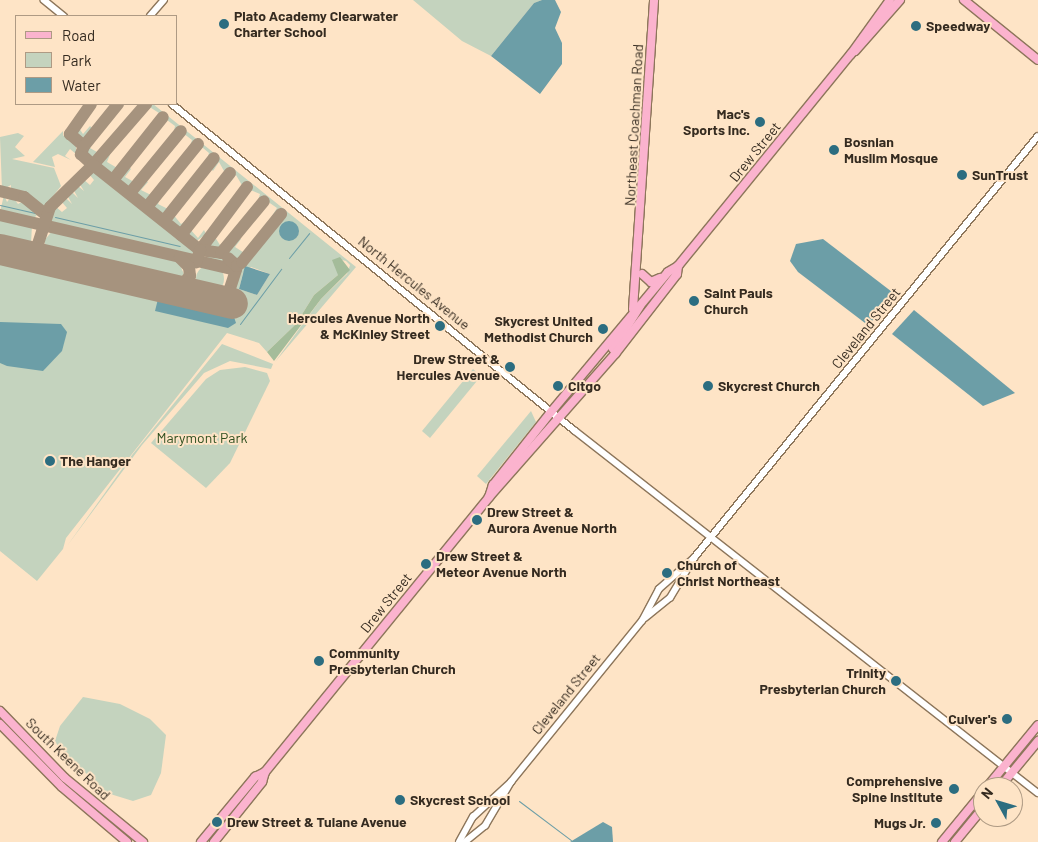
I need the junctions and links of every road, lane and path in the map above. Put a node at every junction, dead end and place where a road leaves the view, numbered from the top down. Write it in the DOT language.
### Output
graph roads {
  1 [pos="44,0"];
  2 [pos="164,0"];
  3 [pos="654,0"];
  4 [pos="890,0"];
  5 [pos="900,0"];
  6 [pos="964,0"];
  7 [pos="63,15"];
  8 [pos="151,15"];
  9 [pos="851,54"];
  10 [pos="1038,60"];
  11 [pos="173,105"];
  12 [pos="1038,136"];
  13 [pos="640,252"];
  14 [pos="678,266"];
  15 [pos="668,272"];
  16 [pos="642,274"];
  17 [pos="640,303"];
  18 [pos="632,314"];
  19 [pos="616,333"];
  20 [pos="600,369"];
  21 [pos="551,412"];
  22 [pos="561,420"];
  23 [pos="490,497"];
  24 [pos="711,537"];
  25 [pos="694,558"];
  26 [pos="666,586"];
  27 [pos="672,591"];
  28 [pos="661,598"];
  29 [pos="0,712"];
  30 [pos="0,724"];
  31 [pos="1038,725"];
  32 [pos="1038,741"];
  33 [pos="1004,767"];
  34 [pos="264,772"];
  35 [pos="1012,773"];
  36 [pos="996,777"];
  37 [pos="1009,777"];
  38 [pos="510,782"];
  39 [pos="1038,793"];
  40 [pos="232,804"];
  41 [pos="973,804"];
  42 [pos="480,814"];
  43 [pos="486,818"];
  44 [pos="973,820"];
  45 [pos="472,824"];
  46 [pos="109,828"];
  47 [pos="478,828"];
  48 [pos="127,842"];
  49 [pos="134,842"];
  50 [pos="143,842"];
  51 [pos="201,842"];
  52 [pos="206,842"];
  53 [pos="214,842"];
  54 [pos="459,842"];
  55 [pos="465,842"];
  56 [pos="942,842"];
  57 [pos="955,842"];
  1 -- 7 [label="street"];
  2 -- 8 [label="street"];
  3 -- 13 [label="main road, Northeast Coachman Road"];
  4 -- 9 [label="main road, Drew Street"];
  5 -- 9 [label="main road, Drew Street"];
  6 -- 10 [label="main road"];
  9 -- 14 [label="main road, Drew Street"];
  11 -- 21 [label="street, North Hercules Avenue"];
  12 -- 24 [label="street, Cleveland Street"];
  13 -- 16 [label="main road, Northeast Coachman Road"];
  13 -- 18 [label="main road, Northeast Coachman Road"];
  14 -- 15 [label="main road, Drew Street"];
  14 -- 20 [label="main road, Drew Street"];
  15 -- 16 [label="main road"];
  15 -- 17 [label="main road, Drew Street"];
  16 -- 17 [label="main road, Northeast Coachman Road"];
  17 -- 18 [label="main road, Drew Street"];
  17 -- 20 [label="main road, Drew Street"];
  18 -- 19 [label="main road, Drew Street"];
  19 -- 20 [label="main road"];
  19 -- 21 [label="main road, Drew Street"];
  20 -- 22 [label="main road, Drew Street"];
  21 -- 22 [label="street, North Hercules Avenue"];
  21 -- 23 [label="main road, Drew Street"];
  22 -- 23 [label="main road, Drew Street"];
  22 -- 24 [label="street, North Hercules Avenue"];
  23 -- 34 [label="main road, Drew Street"];
  24 -- 25 [label="street, Cleveland Street"];
  24 -- 33 [label="street, North Hercules Avenue"];
  25 -- 26 [label="street, Cleveland Street"];
  25 -- 27 [label="street, Cleveland Street"];
  26 -- 27 [label="street"];
  26 -- 28 [label="street, Cleveland Street"];
  27 -- 28 [label="street, Cleveland Street"];
  28 -- 38 [label="street, Cleveland Street"];
  29 -- 50 [label="main road, South Keene Road"];
  30 -- 46 [label="main road, South Keene Road"];
  31 -- 33 [label="main road"];
  32 -- 35 [label="main road"];
  33 -- 35 [label="street, North Hercules Avenue"];
  33 -- 36 [label="main road"];
  34 -- 40 [label="main road, Drew Street"];
  34 -- 53 [label="main road, Drew Street"];
  35 -- 37 [label="main road"];
  35 -- 39 [label="street, North Hercules Avenue"];
  38 -- 42 [label="street, Cleveland Street"];
  38 -- 43 [label="street, Cleveland Street"];
  40 -- 51 [label="main road, Drew Street"];
  40 -- 52 [label="main road"];
  41 -- 56 [label="main road"];
  42 -- 43 [label="street"];
  42 -- 45 [label="street"];
  43 -- 47 [label="street"];
  44 -- 57 [label="main road"];
  45 -- 47 [label="street"];
  45 -- 54 [label="street"];
  46 -- 48 [label="main road, South Keene Road"];
  46 -- 49 [label="main road"];
  47 -- 55 [label="street"];
}
